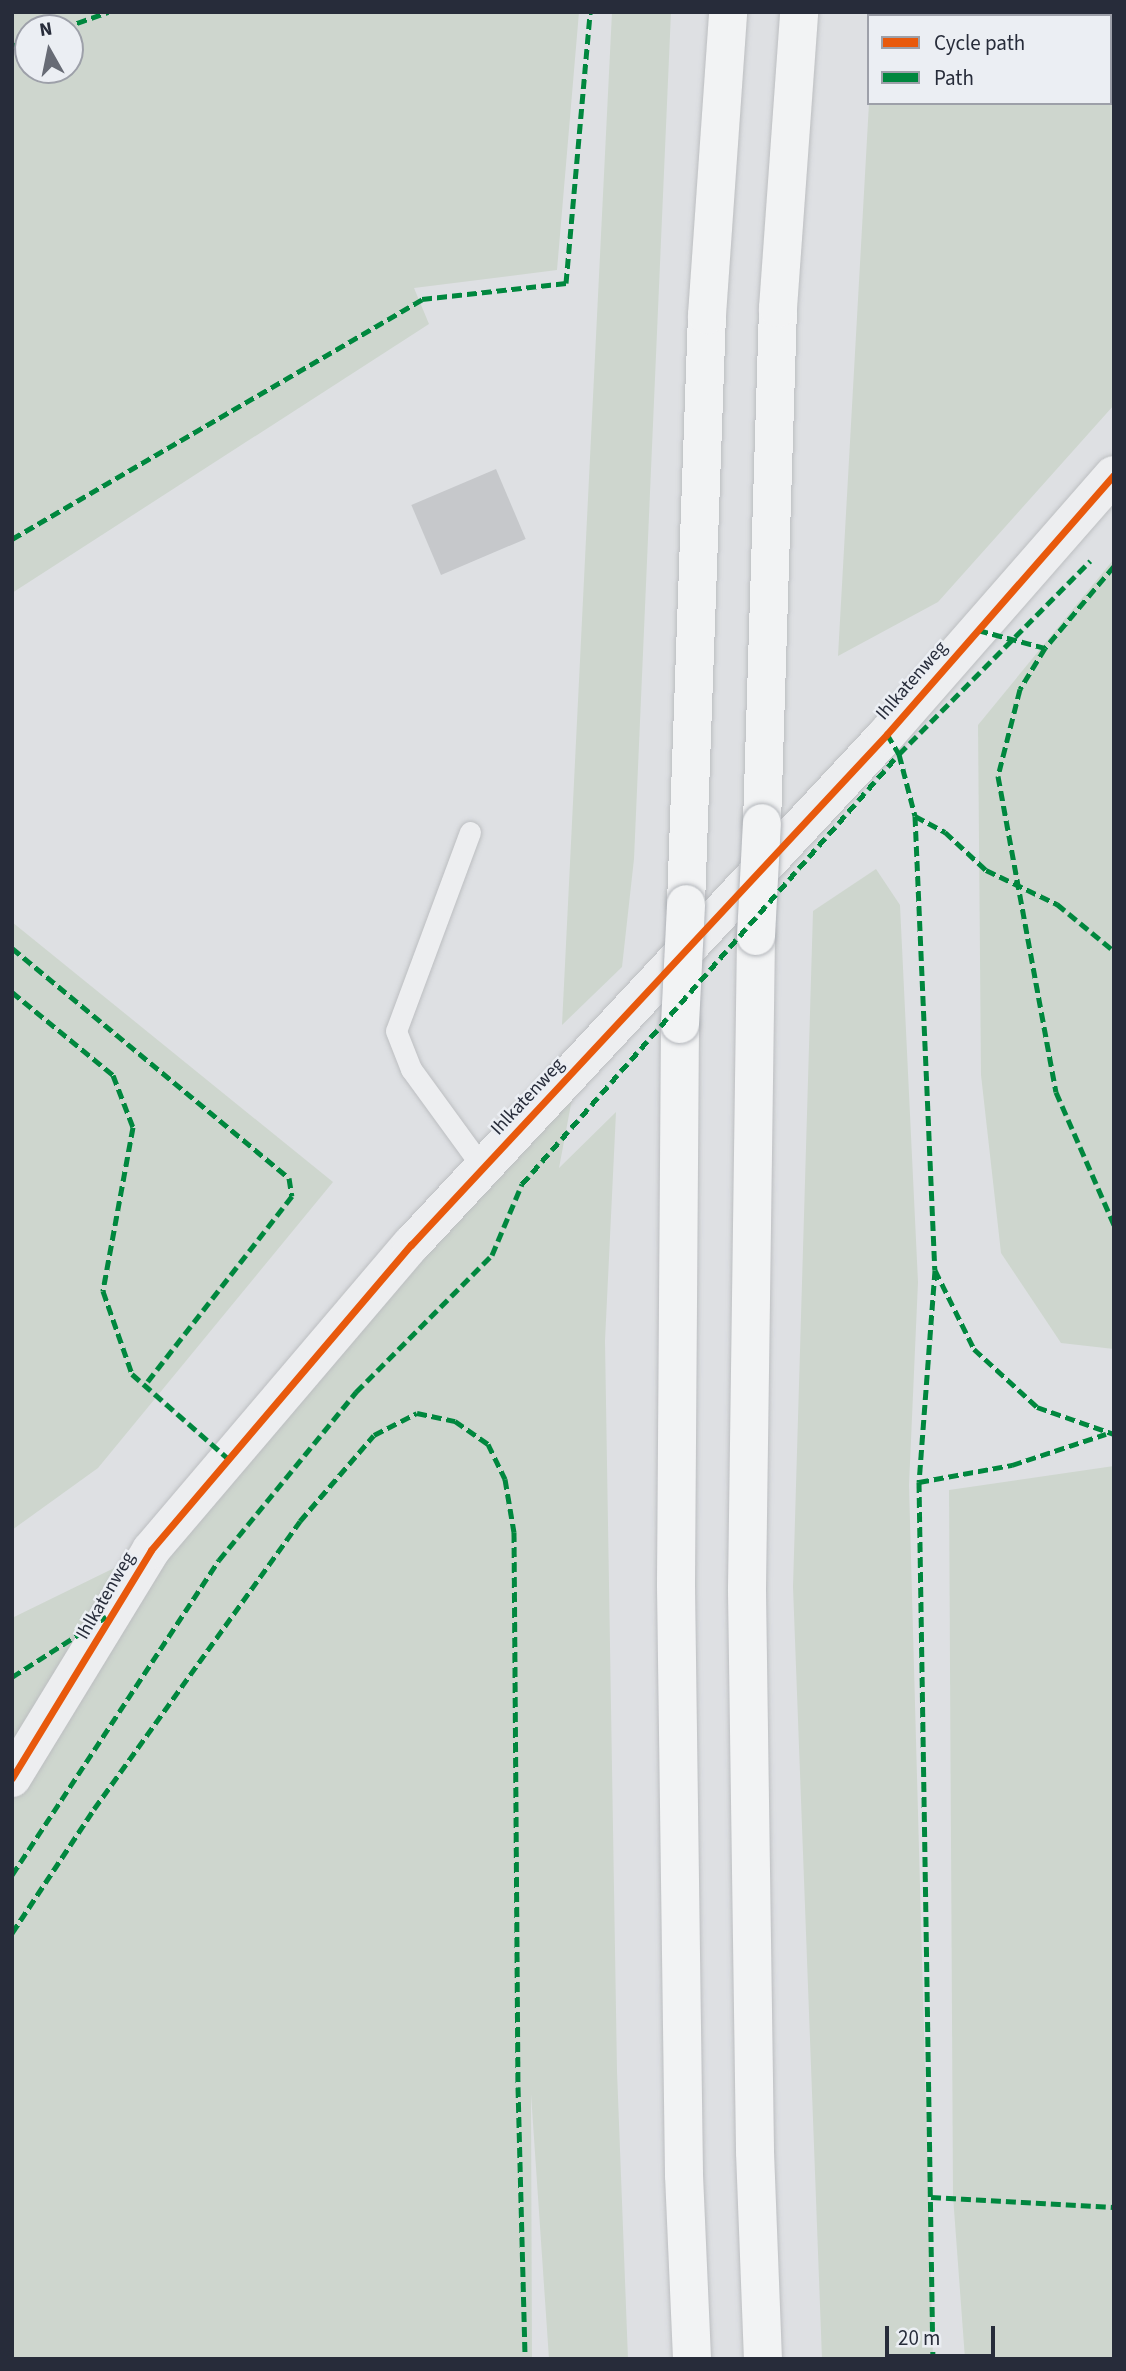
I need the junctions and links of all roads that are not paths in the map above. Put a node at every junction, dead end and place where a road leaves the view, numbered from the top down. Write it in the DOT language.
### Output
graph roads {
  1 [pos="727,12"];
  2 [pos="799,12"];
  3 [pos="1114,475"];
  4 [pos="470,832"];
  5 [pos="482,1168"];
  6 [pos="12,1778"];
  7 [pos="692,2359"];
  8 [pos="764,2359"];
  1 -- 7 [label="highway, bridge"];
  2 -- 8 [label="highway, bridge"];
  3 -- 5 [label="street, Ihlkatenweg"];
  4 -- 5 [label="lane"];
  5 -- 6 [label="street, Ihlkatenweg"];
}
